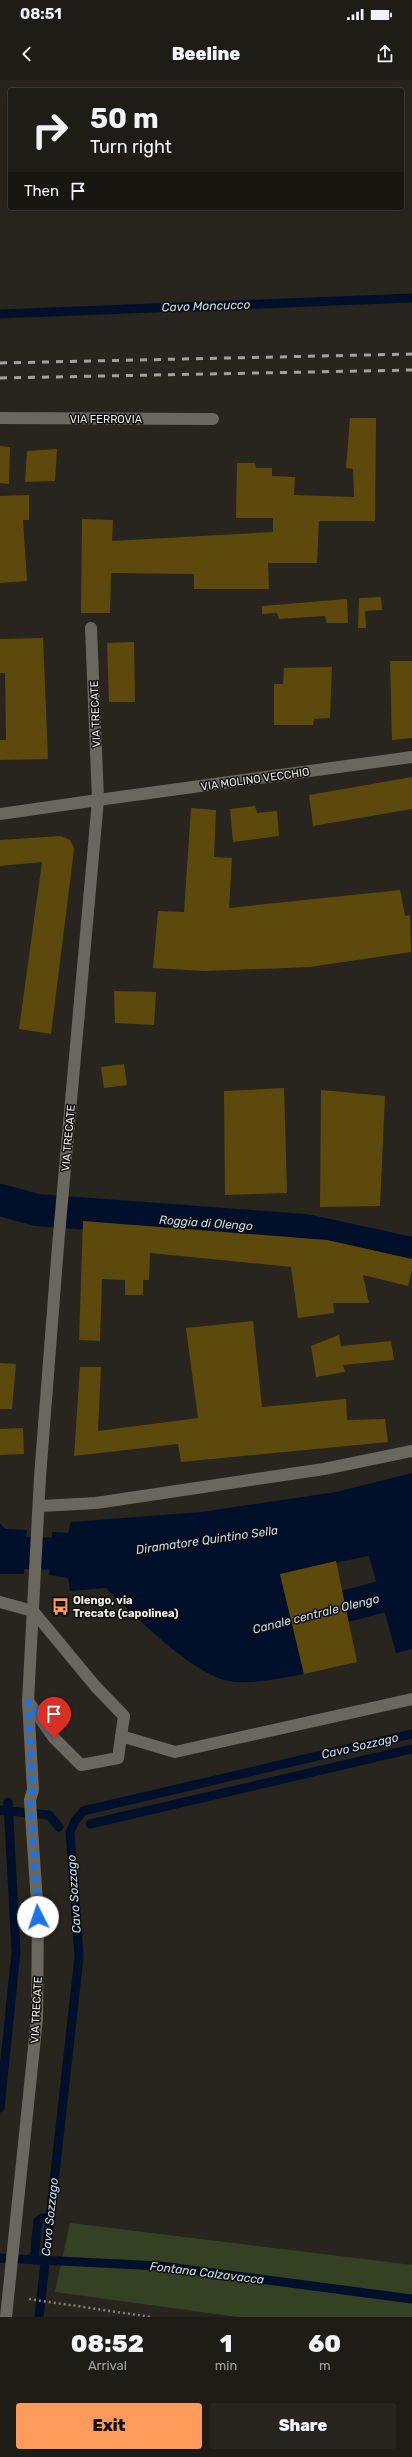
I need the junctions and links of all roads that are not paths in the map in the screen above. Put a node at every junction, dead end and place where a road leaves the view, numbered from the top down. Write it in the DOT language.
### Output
graph roads {
  1 [pos="0,418"];
  2 [pos="213,419"];
  3 [pos="91,628"];
  4 [pos="412,757"];
  5 [pos="98,800"];
  6 [pos="0,814"];
  7 [pos="412,1451"];
  8 [pos="40,1506"];
  9 [pos="0,1602"];
  10 [pos="33,1611"];
  11 [pos="412,1699"];
  12 [pos="28,1702"];
  13 [pos="121,1736"];
  14 [pos="6,2317"];
  1 -- 2 [label="main road, VIA FERROVIA"];
  3 -- 5 [label="main road, VIA TRECATE"];
  4 -- 5 [label="main road, VIA MOLINO VECCHIO"];
  5 -- 6 [label="main road"];
  5 -- 8 [label="main road, VIA TRECATE"];
  7 -- 8 [label="main road"];
  8 -- 10 [label="main road, VIA TRECATE"];
  9 -- 10 [label="main road"];
  10 -- 12 [label="main road, VIA TRECATE"];
  10 -- 13 [label="main road"];
  11 -- 13 [label="main road"];
  12 -- 13 [label="main road"];
  12 -- 14 [label="main road, VIA TRECATE"];
}
